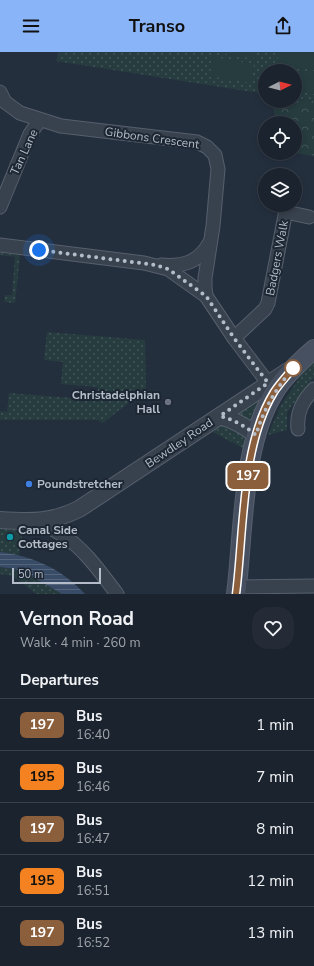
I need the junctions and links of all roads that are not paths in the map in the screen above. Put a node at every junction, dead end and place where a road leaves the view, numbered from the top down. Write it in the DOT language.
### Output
graph roads {
  1 [pos="0,92"];
  2 [pos="40,120"];
  3 [pos="0,207"];
  4 [pos="286,212"];
  5 [pos="297,212"];
  6 [pos="309,217"];
  7 [pos="211,238"];
  8 [pos="0,245"];
  9 [pos="156,265"];
  10 [pos="206,296"];
  11 [pos="234,338"];
  12 [pos="314,349"];
  13 [pos="293,368"];
  14 [pos="268,383"];
  15 [pos="314,388"];
  16 [pos="220,416"];
  17 [pos="298,429"];
  18 [pos="256,435"];
  19 [pos="0,520"];
  20 [pos="36,522"];
  21 [pos="314,586"];
  22 [pos="237,592"];
  23 [pos="117,594"];
  1 -- 2 [label="street, Gibbons Crescent"];
  2 -- 3 [label="street, Tan Lane"];
  2 -- 7 [label="street, Gibbons Crescent"];
  4 -- 11 [label="street, Badgers Walk"];
  5 -- 6 [label="street, Badgers Walk"];
  7 -- 9 [label="street"];
  7 -- 10 [label="street, Gibbons Crescent"];
  8 -- 9 [label="street"];
  9 -- 10 [label="street"];
  10 -- 11 [label="street"];
  11 -- 14 [label="street"];
  12 -- 13 [label="main road, Bewdley Road"];
  13 -- 14 [label="street, Bewdley Road"];
  13 -- 18 [label="main road"];
  14 -- 16 [label="street, Bewdley Road"];
  15 -- 17 [label="street"];
  16 -- 18 [label="street"];
  16 -- 20 [label="street, Bewdley Road"];
  18 -- 22 [label="main road"];
  19 -- 20 [label="street, Bewdley Road"];
  20 -- 23 [label="street"];
  21 -- 22 [label="street"];
}
